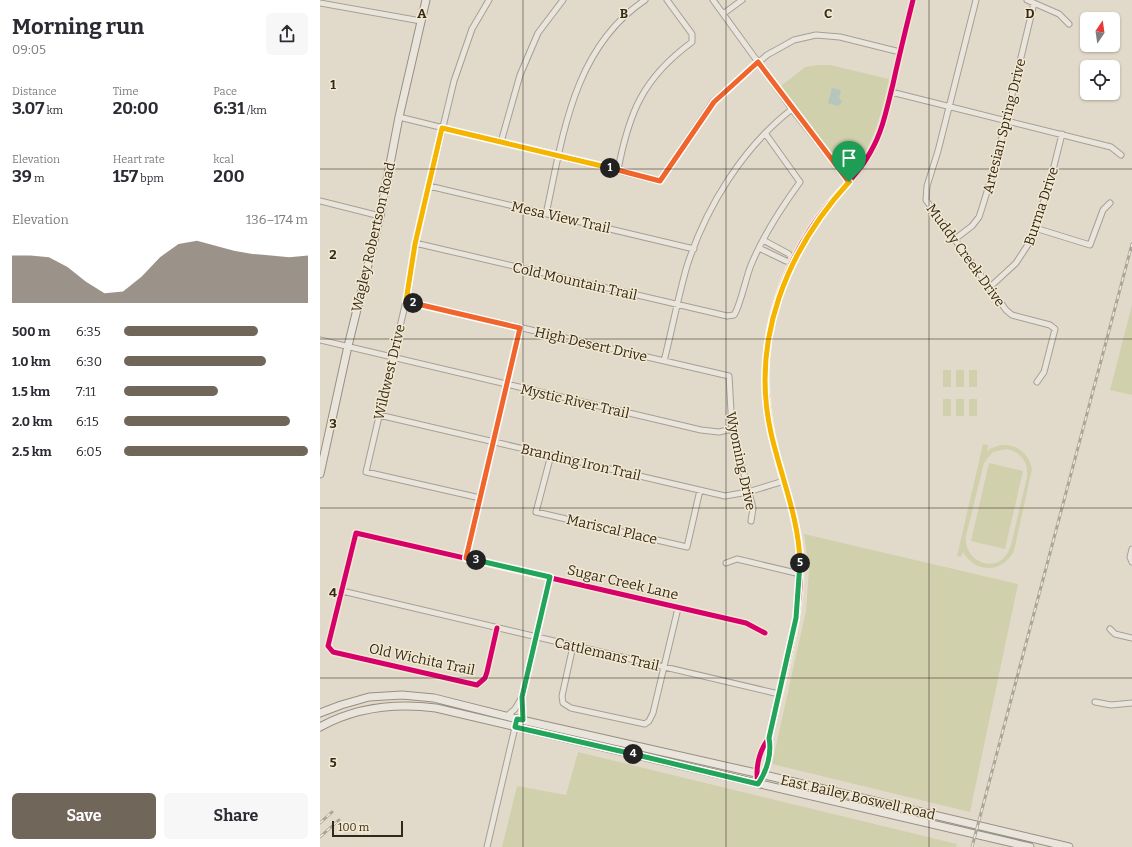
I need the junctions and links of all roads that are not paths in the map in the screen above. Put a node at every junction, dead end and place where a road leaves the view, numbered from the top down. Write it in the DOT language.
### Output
graph roads {
  1 [pos="426,0"];
  2 [pos="489,0"];
  3 [pos="563,0"];
  4 [pos="645,0"];
  5 [pos="667,0"];
  6 [pos="713,0"];
  7 [pos="742,0"];
  8 [pos="913,0"];
  9 [pos="976,0"];
  10 [pos="1027,0"];
  11 [pos="320,3"];
  12 [pos="1034,3"];
  13 [pos="723,14"];
  14 [pos="421,21"];
  15 [pos="1069,24"];
  16 [pos="900,52"];
  17 [pos="758,62"];
  18 [pos="891,92"];
  19 [pos="949,106"];
  20 [pos="792,108"];
  21 [pos="399,117"];
  22 [pos="1006,121"];
  23 [pos="442,128"];
  24 [pos="765,134"];
  25 [pos="1062,134"];
  26 [pos="501,142"];
  27 [pos="559,155"];
  28 [pos="1121,155"];
  29 [pos="618,170"];
  30 [pos="849,182"];
  31 [pos="429,186"];
  32 [pos="320,202"];
  33 [pos="1110,203"];
  34 [pos="546,214"];
  35 [pos="380,216"];
  36 [pos="1035,228"];
  37 [pos="955,239"];
  38 [pos="763,240"];
  39 [pos="415,244"];
  40 [pos="759,248"];
  41 [pos="694,249"];
  42 [pos="793,262"];
  43 [pos="990,287"];
  44 [pos="406,301"];
  45 [pos="678,304"];
  46 [pos="520,328"];
  47 [pos="320,340"];
  48 [pos="348,346"];
  49 [pos="392,358"];
  50 [pos="664,361"];
  51 [pos="729,376"];
  52 [pos="1037,382"];
  53 [pos="507,385"];
  54 [pos="379,415"];
  55 [pos="732,429"];
  56 [pos="493,442"];
  57 [pos="551,455"];
  58 [pos="320,474"];
  59 [pos="784,480"];
  60 [pos="700,490"];
  61 [pos="748,492"];
  62 [pos="480,498"];
  63 [pos="751,521"];
  64 [pos="1132,549"];
  65 [pos="466,558"];
  66 [pos="1132,562"];
  67 [pos="726,563"];
  68 [pos="800,574"];
  69 [pos="550,577"];
  70 [pos="342,591"];
  71 [pos="678,608"];
  72 [pos="497,628"];
  73 [pos="1110,629"];
  74 [pos="765,633"];
  75 [pos="536,637"];
  76 [pos="1132,638"];
  77 [pos="573,646"];
  78 [pos="664,667"];
  79 [pos="779,694"];
  80 [pos="522,697"];
  81 [pos="1095,702"];
  82 [pos="1132,703"];
  83 [pos="320,713"];
  84 [pos="507,716"];
  85 [pos="520,720"];
  86 [pos="320,726"];
  87 [pos="515,727"];
  88 [pos="769,738"];
  89 [pos="756,773"];
  90 [pos="764,775"];
  91 [pos="758,784"];
  92 [pos="868,799"];
  93 [pos="865,809"];
  94 [pos="1045,844"];
  95 [pos="487,847"];
  96 [pos="1030,847"];
  97 [pos="1069,847"];
  1 -- 14 [label="main road, Wagley Robertson Road"];
  2 -- 23 [label="street, Wildwest Drive"];
  3 -- 26 [label="street"];
  4 -- 27 [label="street"];
  5 -- 29 [label="street"];
  6 -- 13 [label="street"];
  7 -- 13 [label="street"];
  8 -- 16 [label="street"];
  9 -- 19 [label="street, Muddy Creek Drive"];
  10 -- 12 [label="street"];
  11 -- 14 [label="street"];
  12 -- 15 [label="street"];
  12 -- 22 [label="street, Artesian Spring Drive"];
  13 -- 17 [label="street"];
  14 -- 21 [label="main road, Wagley Robertson Road"];
  16 -- 17 [label="street"];
  16 -- 18 [label="street"];
  17 -- 20 [label="street"];
  17 -- 29 [label="street"];
  18 -- 19 [label="street"];
  18 -- 30 [label="street"];
  19 -- 22 [label="street"];
  19 -- 37 [label="street, Muddy Creek Drive"];
  20 -- 24 [label="street"];
  20 -- 30 [label="street"];
  21 -- 23 [label="street"];
  21 -- 35 [label="main road, Wagley Robertson Road"];
  22 -- 25 [label="street"];
  22 -- 37 [label="street, Artesian Spring Drive"];
  23 -- 26 [label="street"];
  23 -- 31 [label="street, Wildwest Drive"];
  24 -- 38 [label="street"];
  24 -- 41 [label="street"];
  25 -- 28 [label="street"];
  25 -- 36 [label="street, Burma Drive"];
  26 -- 27 [label="street"];
  27 -- 29 [label="street"];
  27 -- 34 [label="street"];
  30 -- 42 [label="street"];
  31 -- 34 [label="street, Mesa View Trail"];
  31 -- 39 [label="street, Wildwest Drive"];
  32 -- 35 [label="street"];
  33 -- 36 [label="street"];
  34 -- 41 [label="street, Mesa View Trail"];
  35 -- 48 [label="main road, Wagley Robertson Road"];
  36 -- 43 [label="street, Burma Drive"];
  37 -- 43 [label="street, Muddy Creek Drive"];
  38 -- 40 [label="street"];
  38 -- 42 [label="street"];
  39 -- 44 [label="street, Wildwest Drive"];
  39 -- 45 [label="street, Cold Mountain Trail"];
  40 -- 42 [label="street"];
  40 -- 45 [label="street, Cold Mountain Trail"];
  41 -- 45 [label="street"];
  42 -- 59 [label="street"];
  43 -- 52 [label="street, Muddy Creek Drive"];
  44 -- 46 [label="street, High Desert Drive"];
  44 -- 49 [label="street, Wildwest Drive"];
  45 -- 50 [label="street"];
  46 -- 50 [label="street, High Desert Drive"];
  46 -- 53 [label="street"];
  47 -- 48 [label="street, Mystic River Trail"];
  48 -- 49 [label="street, Mystic River Trail"];
  48 -- 58 [label="main road, Wagley Robertson Road"];
  49 -- 53 [label="street, Mystic River Trail"];
  49 -- 54 [label="street, Wildwest Drive"];
  50 -- 51 [label="street, High Desert Drive"];
  51 -- 55 [label="street, Wyoming Drive"];
  53 -- 55 [label="street, Mystic River Trail"];
  53 -- 56 [label="street"];
  54 -- 56 [label="street, Branding Iron Trail"];
  54 -- 62 [label="street, Wildwest Drive"];
  55 -- 61 [label="street, Wyoming Drive"];
  56 -- 57 [label="street, Branding Iron Trail"];
  56 -- 62 [label="street"];
  57 -- 60 [label="street, Branding Iron Trail"];
  57 -- 60 [label="street, Mariscal Place"];
  59 -- 61 [label="street, Branding Iron Trail"];
  59 -- 68 [label="street"];
  60 -- 61 [label="street, Branding Iron Trail"];
  61 -- 63 [label="street, Wyoming Drive"];
  62 -- 65 [label="street"];
  64 -- 66 [label="street"];
  65 -- 69 [label="street, Sugar Creek Lane"];
  65 -- 70 [label="street, Sugar Creek Lane"];
  67 -- 68 [label="street"];
  68 -- 79 [label="street"];
  69 -- 71 [label="street, Sugar Creek Lane"];
  69 -- 75 [label="street"];
  70 -- 72 [label="street, Cattlemans Trail"];
  70 -- 72 [label="street, Old Wichita Trail"];
  71 -- 74 [label="street, Sugar Creek Lane"];
  71 -- 78 [label="street"];
  72 -- 75 [label="street, Cattlemans Trail"];
  73 -- 76 [label="street"];
  75 -- 77 [label="street, Cattlemans Trail"];
  75 -- 80 [label="street"];
  77 -- 78 [label="street, Cattlemans Trail"];
  77 -- 78 [label="street"];
  78 -- 79 [label="street, Cattlemans Trail"];
  79 -- 88 [label="street"];
  80 -- 84 [label="street"];
  80 -- 85 [label="street"];
  81 -- 82 [label="street"];
  83 -- 84 [label="main road, East Bailey Boswell Road"];
  84 -- 85 [label="main road, East Bailey Boswell Road"];
  85 -- 87 [label="street"];
  85 -- 89 [label="main road, East Bailey Boswell Road"];
  86 -- 87 [label="main road, East Bailey Boswell Road"];
  87 -- 91 [label="main road, East Bailey Boswell Road"];
  87 -- 95 [label="street"];
  88 -- 89 [label="street"];
  88 -- 90 [label="street"];
  89 -- 90 [label="main road, East Bailey Boswell Road"];
  89 -- 91 [label="street"];
  90 -- 91 [label="street"];
  90 -- 92 [label="main road, East Bailey Boswell Road"];
  91 -- 93 [label="main road, East Bailey Boswell Road"];
  92 -- 93 [label="main road"];
  92 -- 94 [label="main road, East Bailey Boswell Road"];
  93 -- 96 [label="main road, East Bailey Boswell Road"];
  94 -- 97 [label="main road, East Bailey Boswell Road"];
}
